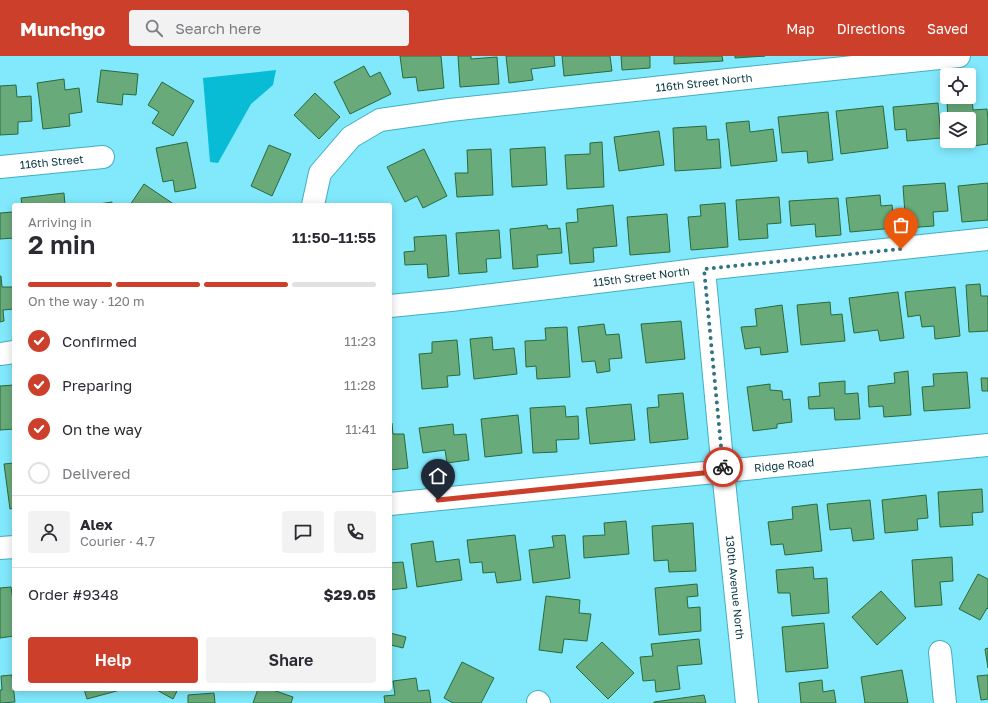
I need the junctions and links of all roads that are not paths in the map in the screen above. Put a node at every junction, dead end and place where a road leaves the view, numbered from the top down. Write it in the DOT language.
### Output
graph roads {
  1 [pos="959,56"];
  2 [pos="103,157"];
  3 [pos="0,166"];
  4 [pos="313,203"];
  5 [pos="988,239"];
  6 [pos="704,269"];
  7 [pos="392,306"];
  8 [pos="12,352"];
  9 [pos="0,354"];
  10 [pos="988,445"];
  11 [pos="723,471"];
  12 [pos="392,504"];
  13 [pos="12,547"];
  14 [pos="0,548"];
  15 [pos="940,652"];
  16 [pos="747,703"];
  17 [pos="945,703"];
  1 -- 4 [label="street, 116th Street North"];
  2 -- 3 [label="street, 116th Street"];
  5 -- 6 [label="street, 115th Street North"];
  6 -- 7 [label="street, 115th Street North"];
  6 -- 11 [label="street, 130th Avenue North"];
  8 -- 9 [label="street"];
  10 -- 11 [label="street, Ridge Road"];
  11 -- 12 [label="street, Ridge Road"];
  11 -- 16 [label="street, 130th Avenue North"];
  13 -- 14 [label="street"];
  15 -- 17 [label="street"];
}
